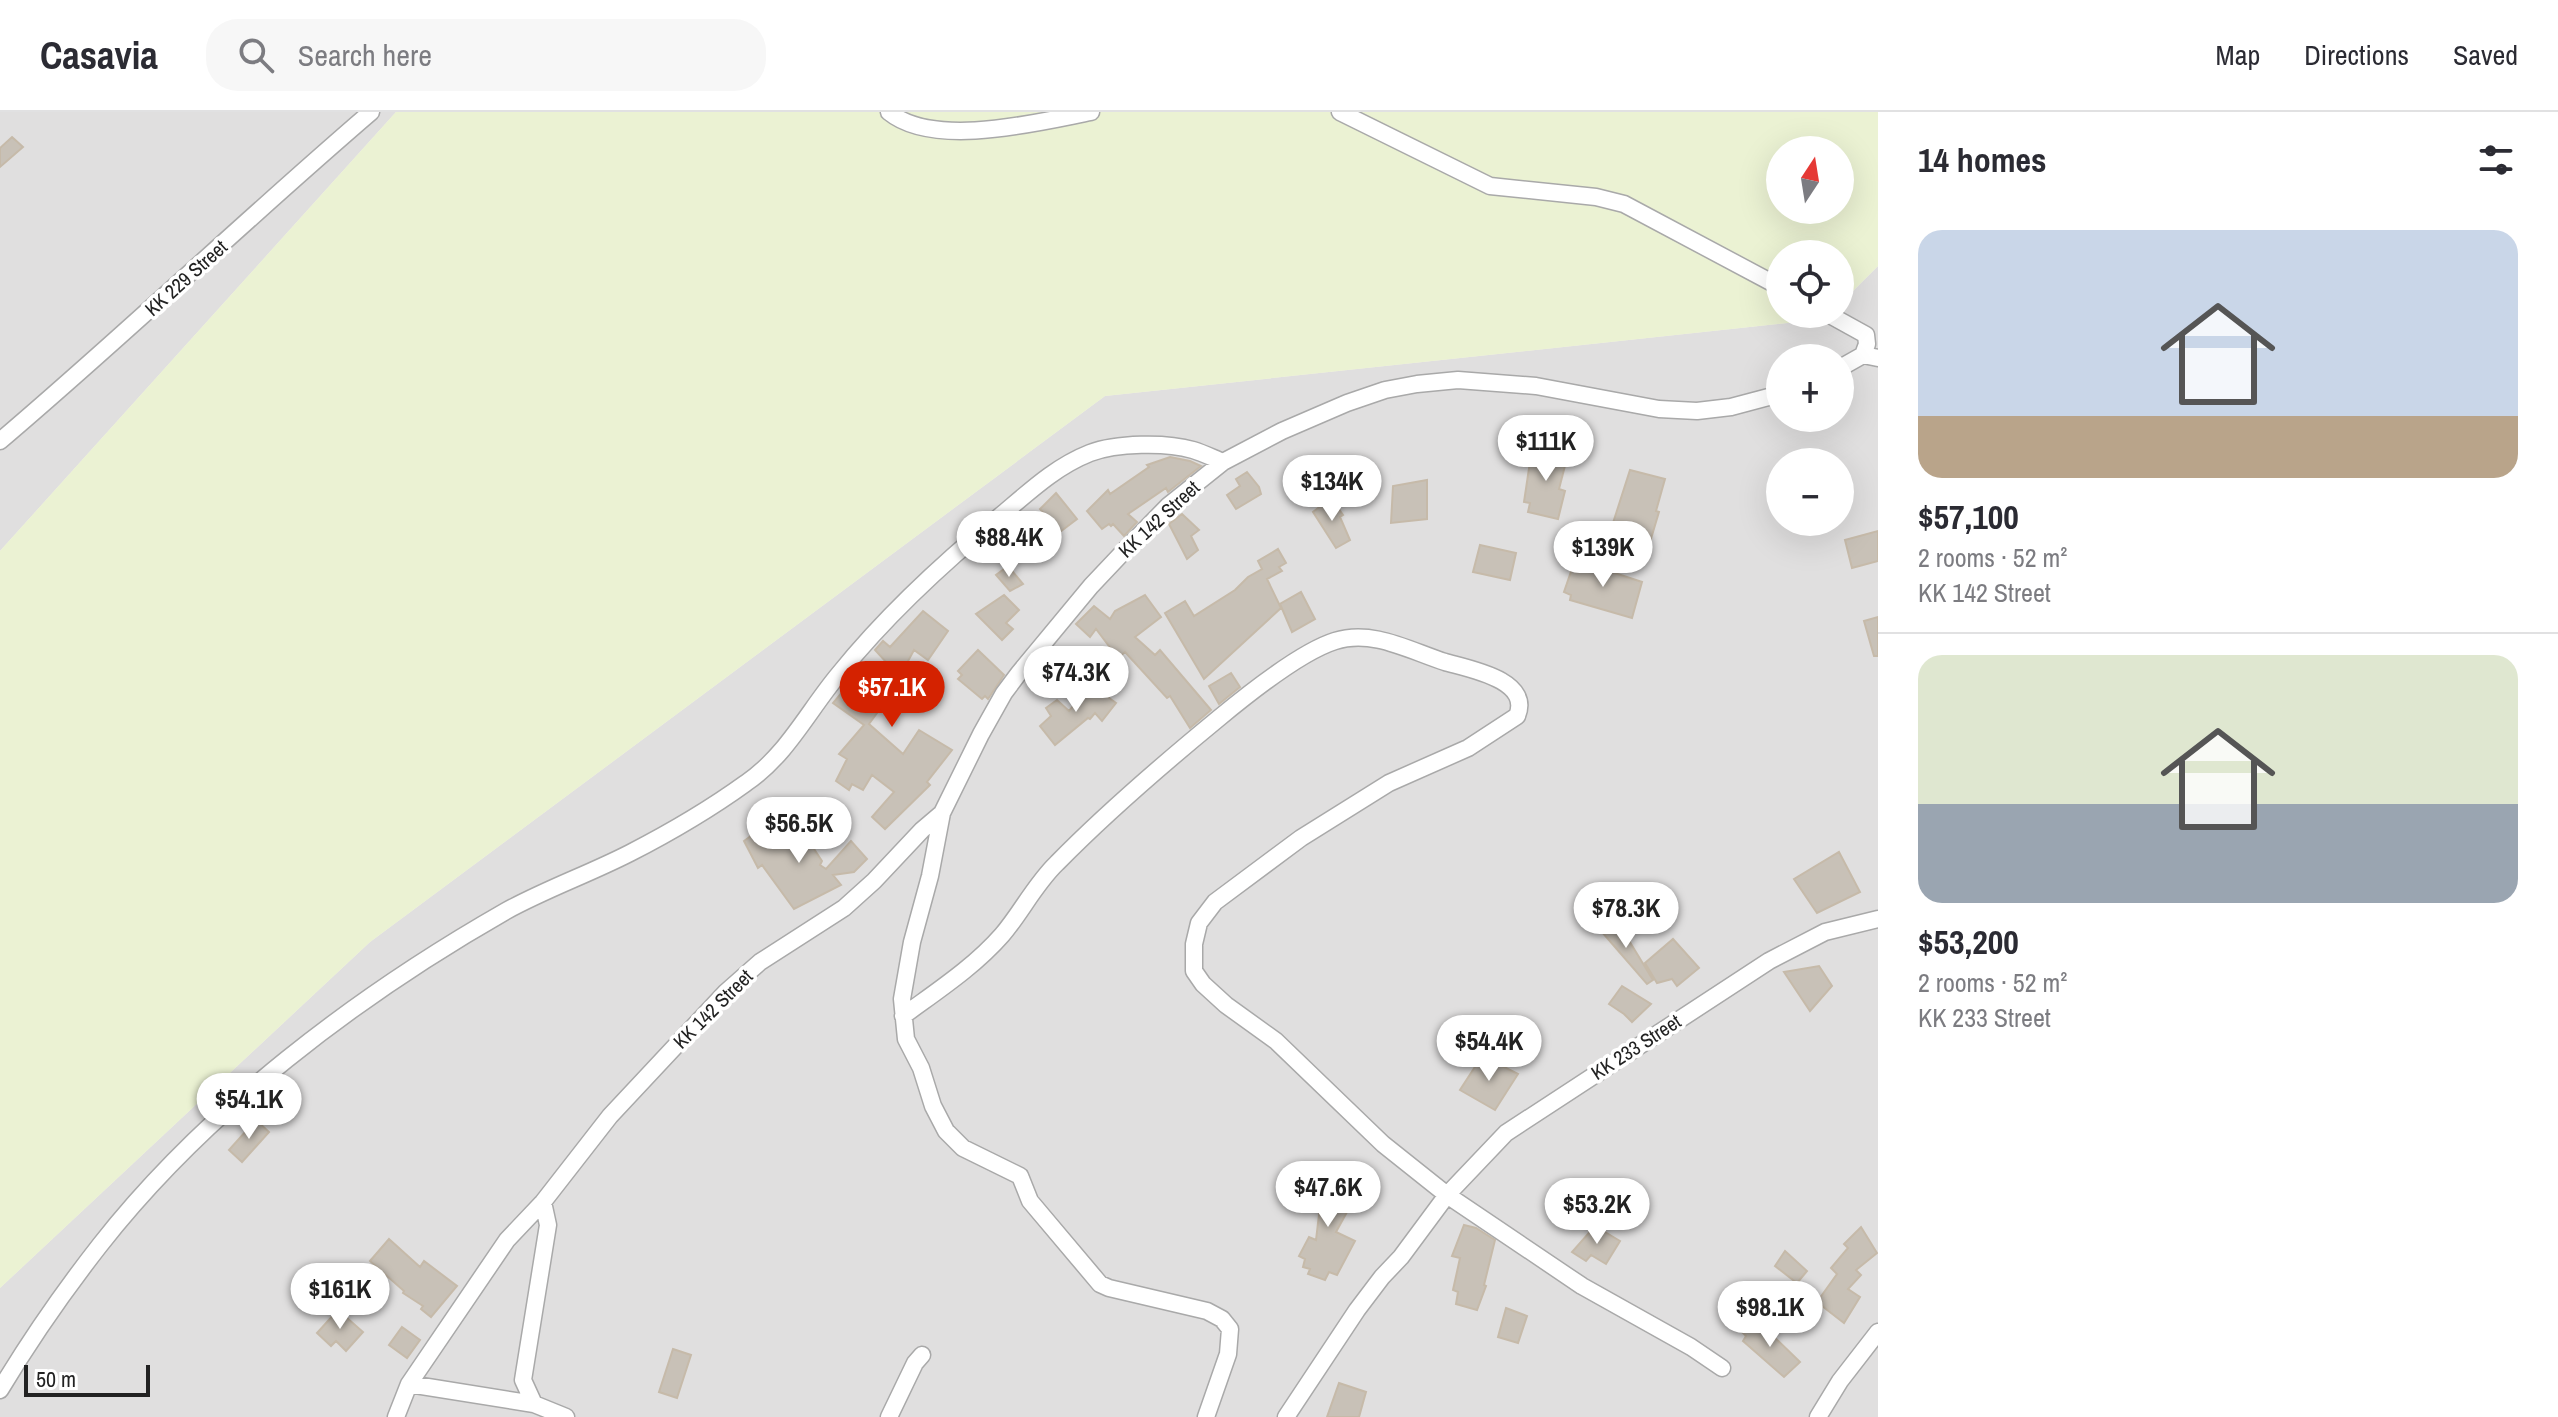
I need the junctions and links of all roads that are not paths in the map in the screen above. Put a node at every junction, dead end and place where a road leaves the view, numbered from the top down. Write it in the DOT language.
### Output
graph roads {
  1 [pos="371,112"];
  2 [pos="889,112"];
  3 [pos="1091,112"];
  4 [pos="1340,112"];
  5 [pos="1766,280"];
  6 [pos="1872,330"];
  7 [pos="1871,357"];
  8 [pos="1766,398"];
  9 [pos="0,441"];
  10 [pos="1223,462"];
  11 [pos="942,813"];
  12 [pos="1878,919"];
  13 [pos="903,1016"];
  14 [pos="1447,1195"];
  15 [pos="543,1202"];
  16 [pos="1878,1332"];
  17 [pos="922,1355"];
  18 [pos="1722,1368"];
  19 [pos="409,1384"];
  20 [pos="0,1390"];
  21 [pos="534,1404"];
  22 [pos="396,1417"];
  23 [pos="566,1417"];
  24 [pos="889,1417"];
  25 [pos="1206,1417"];
  26 [pos="1286,1417"];
  27 [pos="1818,1417"];
  1 -- 9 [label="street, KK 229 Street"];
  2 -- 3 [label="street"];
  4 -- 5 [label="street"];
  6 -- 7 [label="street"];
  8 -- 10 [label="street, KK 142 Street"];
  10 -- 11 [label="street, KK 142 Street"];
  10 -- 20 [label="street"];
  11 -- 13 [label="street"];
  11 -- 15 [label="street, KK 142 Street"];
  12 -- 14 [label="street, KK 233 Street"];
  13 -- 14 [label="street"];
  13 -- 25 [label="street"];
  14 -- 18 [label="street"];
  14 -- 26 [label="street, KK 233 Street"];
  15 -- 19 [label="street, KK 142 Street"];
  15 -- 21 [label="street"];
  16 -- 27 [label="street"];
  17 -- 24 [label="street"];
  19 -- 21 [label="street"];
  19 -- 22 [label="street, KK 142 Street"];
  21 -- 23 [label="street"];
}
